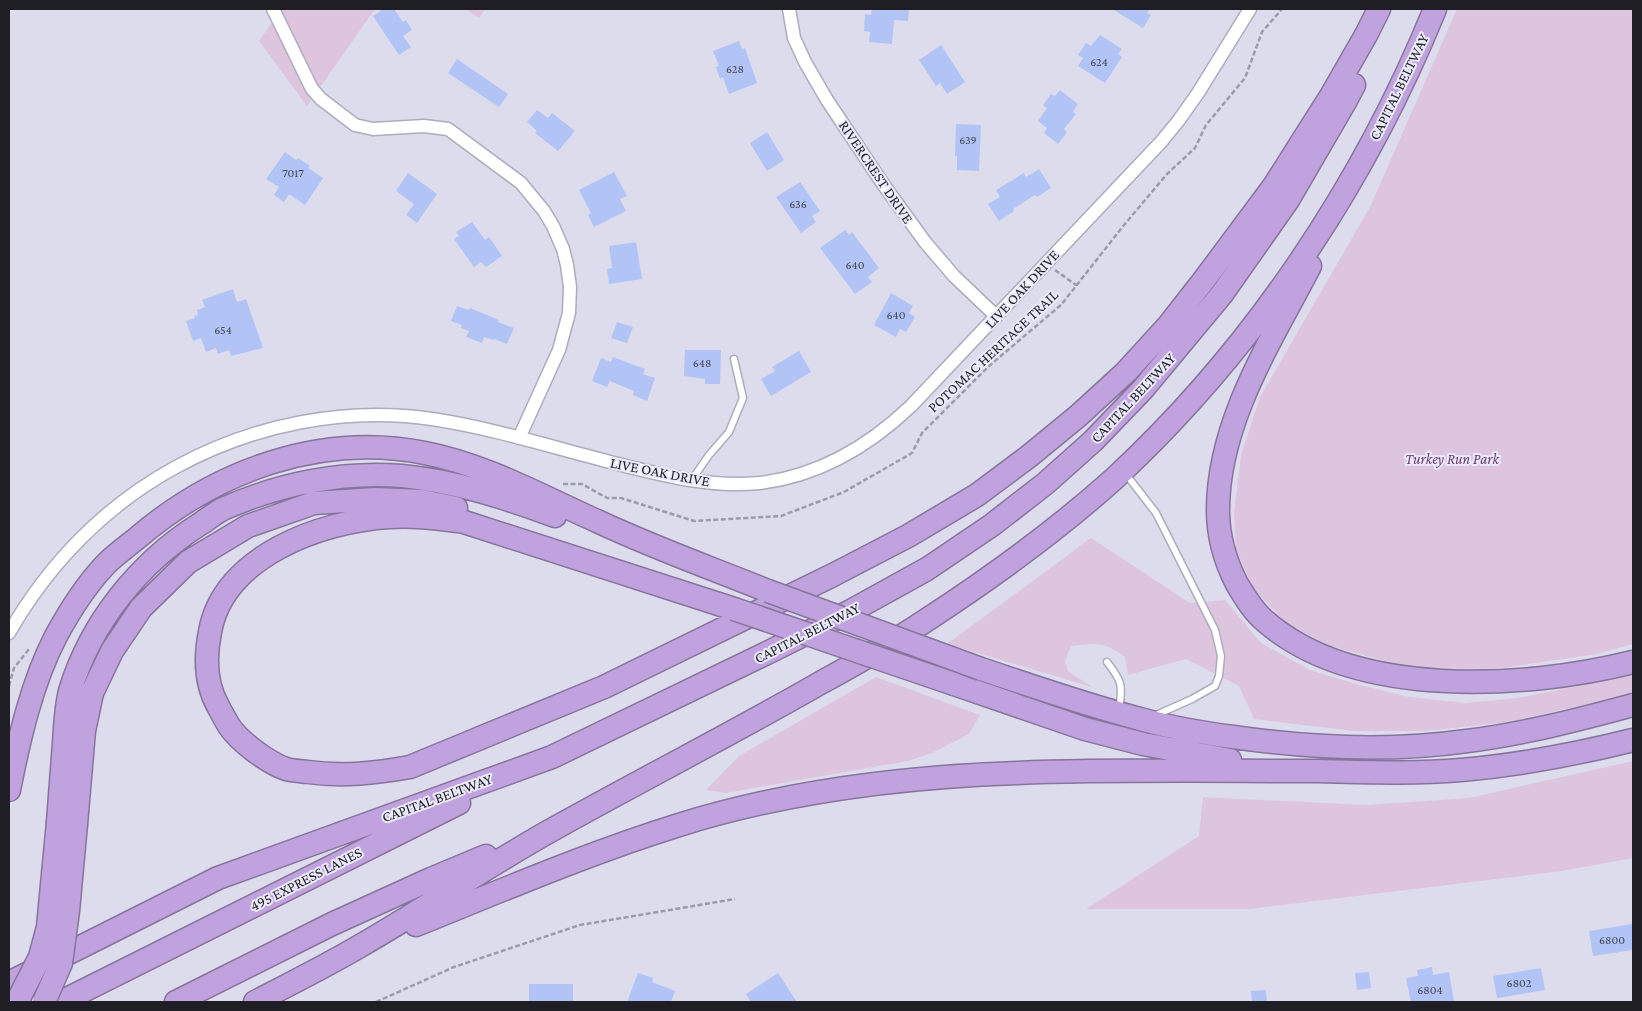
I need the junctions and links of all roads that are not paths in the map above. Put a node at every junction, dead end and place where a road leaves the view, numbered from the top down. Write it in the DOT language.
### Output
graph roads {
  1 [pos="273,9"];
  2 [pos="789,9"];
  3 [pos="1250,9"];
  4 [pos="1379,9"];
  5 [pos="1387,9"];
  6 [pos="1435,9"];
  7 [pos="1382,125"];
  8 [pos="996,316"];
  9 [pos="734,359"];
  10 [pos="518,438"];
  11 [pos="1123,470"];
  12 [pos="691,481"];
  13 [pos="768,591"];
  14 [pos="734,608"];
  15 [pos="9,633"];
  16 [pos="1106,662"];
  17 [pos="1633,662"];
  18 [pos="1633,705"];
  19 [pos="1118,713"];
  20 [pos="1143,720"];
  21 [pos="1633,740"];
  22 [pos="552,757"];
  23 [pos="1330,772"];
  24 [pos="9,790"];
  25 [pos="67,823"];
  26 [pos="552,830"];
  27 [pos="357,948"];
  28 [pos="9,983"];
  29 [pos="17,1002"];
  30 [pos="44,1002"];
  31 [pos="61,1002"];
  32 [pos="176,1002"];
  33 [pos="255,1002"];
  1 -- 10 [label="street"];
  2 -- 8 [label="street, RIVERCREST DRIVE"];
  3 -- 8 [label="street, LIVE OAK DRIVE"];
  4 -- 14 [label="highway"];
  5 -- 22 [label="highway, CAPITAL BELTWAY"];
  6 -- 7 [label="highway, CAPITAL BELTWAY"];
  7 -- 11 [label="highway, CAPITAL BELTWAY"];
  7 -- 17 [label="highway"];
  8 -- 12 [label="street, LIVE OAK DRIVE"];
  9 -- 12 [label="lane"];
  10 -- 12 [label="street, LIVE OAK DRIVE"];
  10 -- 15 [label="street, LIVE OAK DRIVE"];
  11 -- 20 [label="lane"];
  11 -- 26 [label="highway, CAPITAL BELTWAY"];
  13 -- 19 [label="highway, bridge"];
  13 -- 24 [label="highway"];
  13 -- 25 [label="highway"];
  14 -- 23 [label="highway, bridge"];
  14 -- 25 [label="highway"];
  16 -- 19 [label="lane"];
  18 -- 20 [label="highway"];
  19 -- 20 [label="highway"];
  21 -- 23 [label="highway"];
  22 -- 28 [label="highway, CAPITAL BELTWAY"];
  22 -- 31 [label="highway, 495 EXPRESS LANES"];
  23 -- 27 [label="highway"];
  25 -- 29 [label="highway, bridge"];
  25 -- 30 [label="highway, bridge"];
  26 -- 27 [label="highway, CAPITAL BELTWAY"];
  26 -- 32 [label="highway"];
  27 -- 33 [label="highway, CAPITAL BELTWAY"];
}
